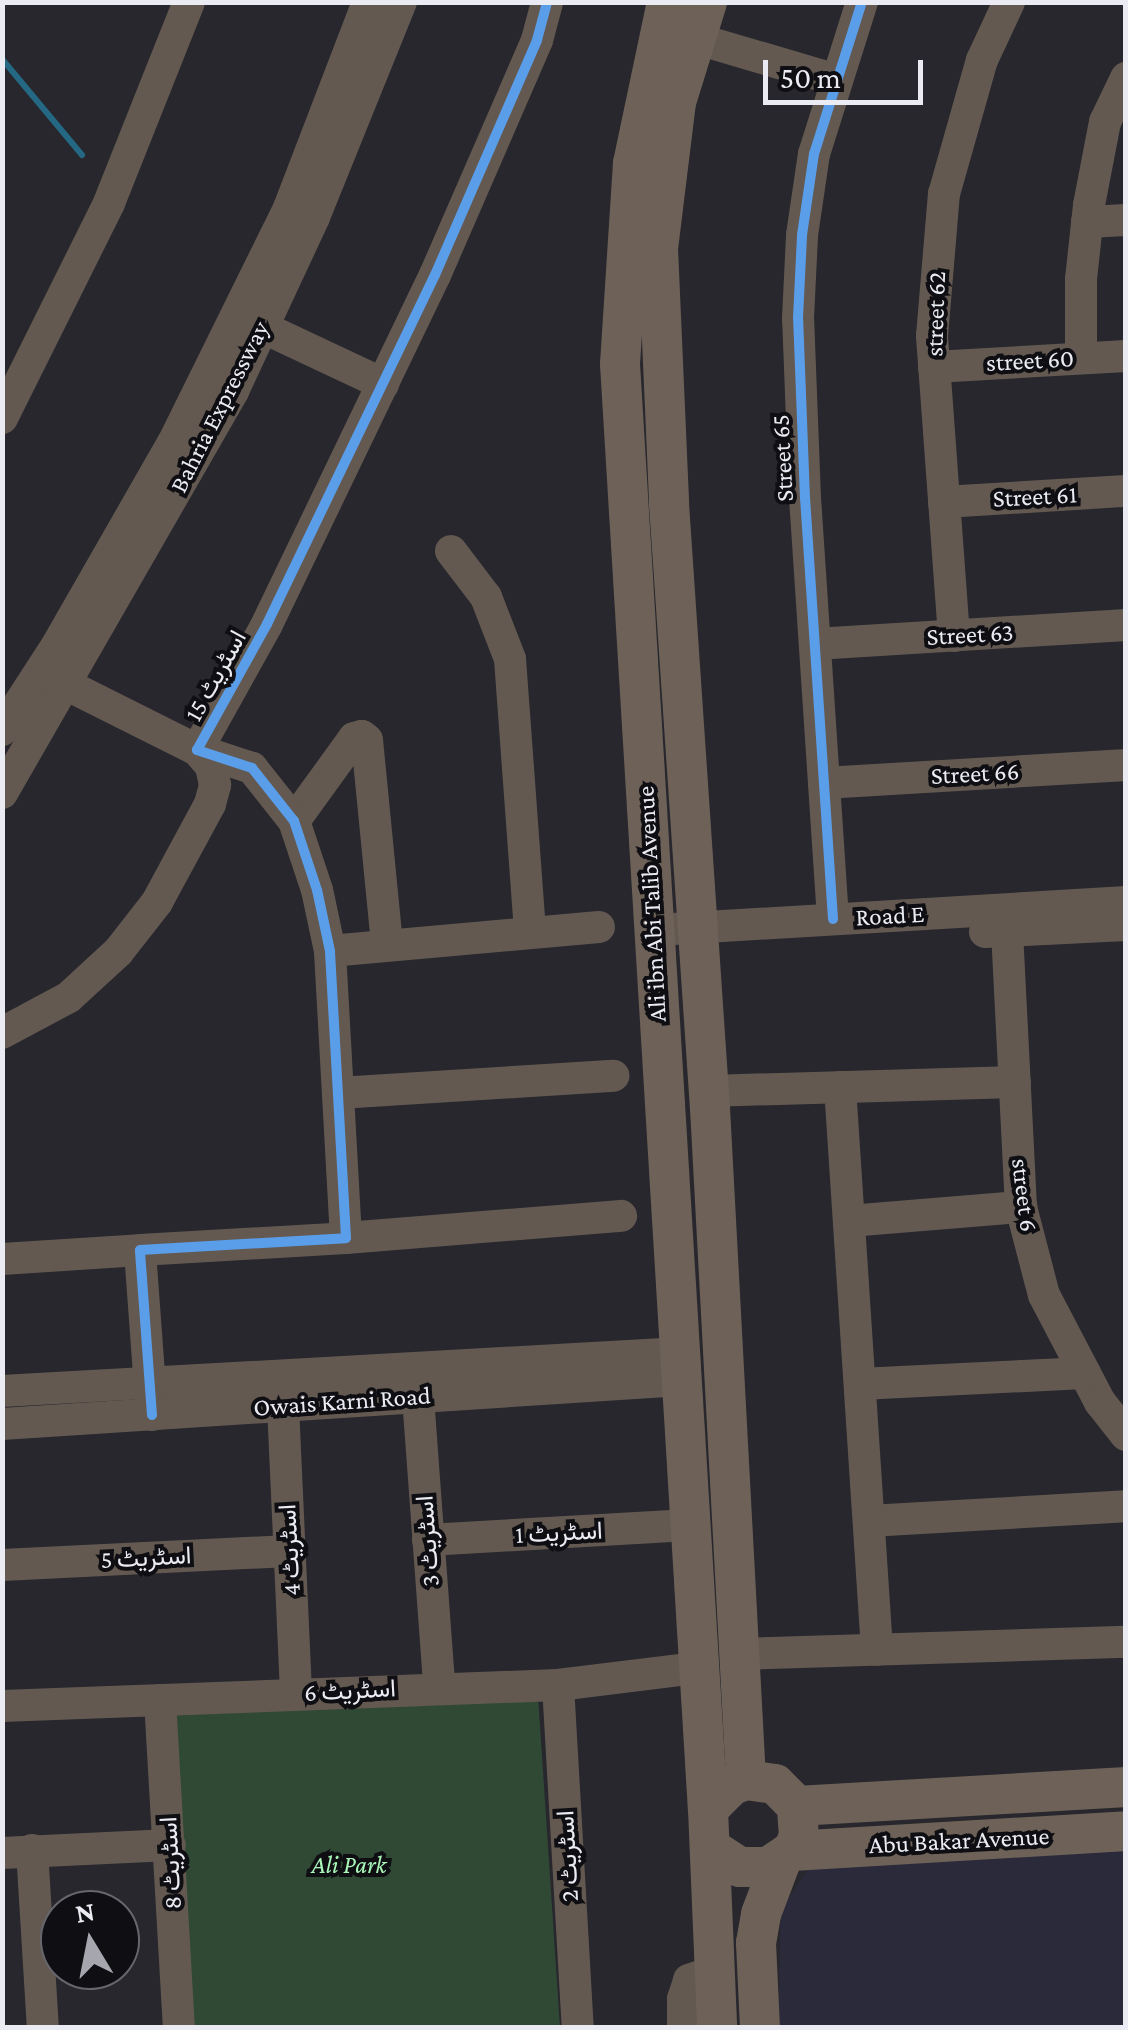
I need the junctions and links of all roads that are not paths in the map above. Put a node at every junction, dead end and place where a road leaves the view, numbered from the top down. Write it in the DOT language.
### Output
graph roads {
  1 [pos="189,2"];
  2 [pos="368,2"];
  3 [pos="401,2"];
  4 [pos="547,2"];
  5 [pos="668,2"];
  6 [pos="862,2"];
  7 [pos="1009,2"];
  8 [pos="700,20"];
  9 [pos="1126,78"];
  10 [pos="836,80"];
  11 [pos="1126,220"];
  12 [pos="1087,222"];
  13 [pos="262,328"];
  14 [pos="1126,356"];
  15 [pos="1081,358"];
  16 [pos="934,367"];
  17 [pos="383,384"];
  18 [pos="2,418"];
  19 [pos="1126,491"];
  20 [pos="944,502"];
  21 [pos="451,551"];
  22 [pos="1126,626"];
  23 [pos="954,636"];
  24 [pos="815,644"];
  25 [pos="54,678"];
  26 [pos="17,714"];
  27 [pos="197,750"];
  28 [pos="1126,765"];
  29 [pos="824,782"];
  30 [pos="2,793"];
  31 [pos="294,821"];
  32 [pos="1126,902"];
  33 [pos="834,919"];
  34 [pos="599,926"];
  35 [pos="1126,926"];
  36 [pos="530,930"];
  37 [pos="1007,932"];
  38 [pos="697,937"];
  39 [pos="654,939"];
  40 [pos="386,944"];
  41 [pos="330,950"];
  42 [pos="2,1033"];
  43 [pos="613,1076"];
  44 [pos="1015,1082"];
  45 [pos="840,1087"];
  46 [pos="709,1091"];
  47 [pos="338,1092"];
  48 [pos="1021,1206"];
  49 [pos="622,1216"];
  50 [pos="849,1221"];
  51 [pos="346,1238"];
  52 [pos="140,1250"];
  53 [pos="2,1259"];
  54 [pos="681,1366"];
  55 [pos="1085,1373"];
  56 [pos="860,1384"];
  57 [pos="2,1390"];
  58 [pos="418,1396"];
  59 [pos="151,1399"];
  60 [pos="283,1406"];
  61 [pos="2,1424"];
  62 [pos="1126,1435"];
  63 [pos="1126,1506"];
  64 [pos="868,1520"];
  65 [pos="689,1525"];
  66 [pos="428,1540"];
  67 [pos="290,1550"];
  68 [pos="2,1565"];
  69 [pos="1126,1642"];
  70 [pos="877,1650"];
  71 [pos="738,1654"];
  72 [pos="697,1668"];
  73 [pos="558,1685"];
  74 [pos="439,1686"];
  75 [pos="296,1695"];
  76 [pos="160,1700"];
  77 [pos="2,1706"];
  78 [pos="746,1780"];
  79 [pos="1126,1787"];
  80 [pos="796,1806"];
  81 [pos="708,1809"];
  82 [pos="1126,1831"];
  83 [pos="170,1845"];
  84 [pos="712,1849"];
  85 [pos="17,1852"];
  86 [pos="786,1856"];
  87 [pos="715,1971"];
  88 [pos="43,2028"];
  89 [pos="179,2028"];
  90 [pos="578,2028"];
  91 [pos="683,2028"];
  92 [pos="717,2028"];
  93 [pos="760,2028"];
  1 -- 18 [label="street"];
  2 -- 25 [label="street, Bahria Expressway"];
  3 -- 13 [label="street, Bahria Expressway"];
  4 -- 17 [label="street, اسٹریٹ 15"];
  5 -- 39 [label="main road, Ali ibn Abi Talib Avenue"];
  6 -- 10 [label="street, Street 65"];
  7 -- 16 [label="street, street 62"];
  8 -- 10 [label="street"];
  8 -- 38 [label="main road, Ali ibn Abi Talib Avenue"];
  9 -- 12 [label="street"];
  10 -- 24 [label="street, Street 65"];
  11 -- 12 [label="street"];
  12 -- 15 [label="street"];
  13 -- 17 [label="street"];
  13 -- 25 [label="street, Bahria Expressway"];
  14 -- 15 [label="street, street 60"];
  15 -- 16 [label="street, street 60"];
  16 -- 20 [label="street, street 62"];
  17 -- 27 [label="street, اسٹریٹ 15"];
  19 -- 20 [label="street, Street 61"];
  20 -- 23 [label="street, street 62"];
  21 -- 36 [label="street"];
  22 -- 23 [label="street, Street 63"];
  23 -- 24 [label="street, Street 63"];
  24 -- 29 [label="street, Street 65"];
  25 -- 26 [label="street, Bahria Expressway"];
  25 -- 27 [label="street"];
  26 -- 30 [label="street, Bahria Expressway"];
  27 -- 31 [label="street, اسٹریٹ 15"];
  27 -- 42 [label="street"];
  28 -- 29 [label="street, Street 66"];
  29 -- 33 [label="street, Street 65"];
  31 -- 40 [label="street"];
  31 -- 41 [label="street, اسٹریٹ 15"];
  32 -- 33 [label="street, Road E"];
  33 -- 38 [label="street, Road E"];
  34 -- 36 [label="street"];
  35 -- 37 [label="street, Road E"];
  36 -- 40 [label="street"];
  37 -- 38 [label="street, Road E"];
  37 -- 44 [label="street, street 6"];
  38 -- 39 [label="street, Road E"];
  38 -- 46 [label="main road, Ali ibn Abi Talib Avenue"];
  39 -- 54 [label="main road, Ali ibn Abi Talib Avenue"];
  40 -- 41 [label="street"];
  41 -- 47 [label="street, اسٹریٹ 15"];
  43 -- 47 [label="street"];
  44 -- 45 [label="street"];
  44 -- 48 [label="street, street 6"];
  45 -- 46 [label="street"];
  45 -- 50 [label="street"];
  46 -- 71 [label="main road, Ali ibn Abi Talib Avenue"];
  47 -- 51 [label="street, اسٹریٹ 15"];
  48 -- 50 [label="street"];
  48 -- 55 [label="street, street 6"];
  49 -- 51 [label="street"];
  50 -- 56 [label="street"];
  51 -- 52 [label="street"];
  52 -- 53 [label="street"];
  52 -- 59 [label="street"];
  54 -- 58 [label="street, Owais Karni Road"];
  54 -- 59 [label="street, Owais Karni Road"];
  54 -- 65 [label="main road, Ali ibn Abi Talib Avenue"];
  55 -- 56 [label="street"];
  55 -- 62 [label="street, street 6"];
  56 -- 64 [label="street"];
  57 -- 59 [label="street, Owais Karni Road"];
  58 -- 60 [label="street, Owais Karni Road"];
  58 -- 66 [label="street, اسٹریٹ 3"];
  59 -- 60 [label="street, Owais Karni Road"];
  59 -- 61 [label="street, Owais Karni Road"];
  60 -- 67 [label="street, اسٹریٹ 4"];
  63 -- 64 [label="street"];
  64 -- 70 [label="street"];
  65 -- 66 [label="street, اسٹریٹ 1"];
  65 -- 72 [label="main road, Ali ibn Abi Talib Avenue"];
  66 -- 74 [label="street, اسٹریٹ 3"];
  67 -- 68 [label="street, اسٹریٹ 5"];
  67 -- 75 [label="street, اسٹریٹ 4"];
  69 -- 70 [label="street"];
  70 -- 71 [label="street"];
  71 -- 78 [label="main road, Ali ibn Abi Talib Avenue"];
  72 -- 73 [label="street, اسٹریٹ 6"];
  72 -- 81 [label="main road, Ali ibn Abi Talib Avenue"];
  73 -- 74 [label="street, اسٹریٹ 6"];
  73 -- 90 [label="street, اسٹریٹ 2"];
  74 -- 75 [label="street, اسٹریٹ 6"];
  75 -- 76 [label="street, اسٹریٹ 6"];
  76 -- 77 [label="street, اسٹریٹ 6"];
  76 -- 83 [label="street, اسٹریٹ 8"];
  78 -- 80 [label="main road"];
  78 -- 81 [label="main road"];
  79 -- 80 [label="main road, Abu Bakar Avenue"];
  80 -- 86 [label="main road"];
  81 -- 84 [label="main road"];
  82 -- 86 [label="main road, Abu Bakar Avenue"];
  83 -- 85 [label="street"];
  83 -- 89 [label="street, اسٹریٹ 8"];
  84 -- 86 [label="main road"];
  84 -- 87 [label="main road"];
  85 -- 88 [label="street"];
  86 -- 93 [label="main road"];
  87 -- 91 [label="street"];
  87 -- 92 [label="main road"];
}
